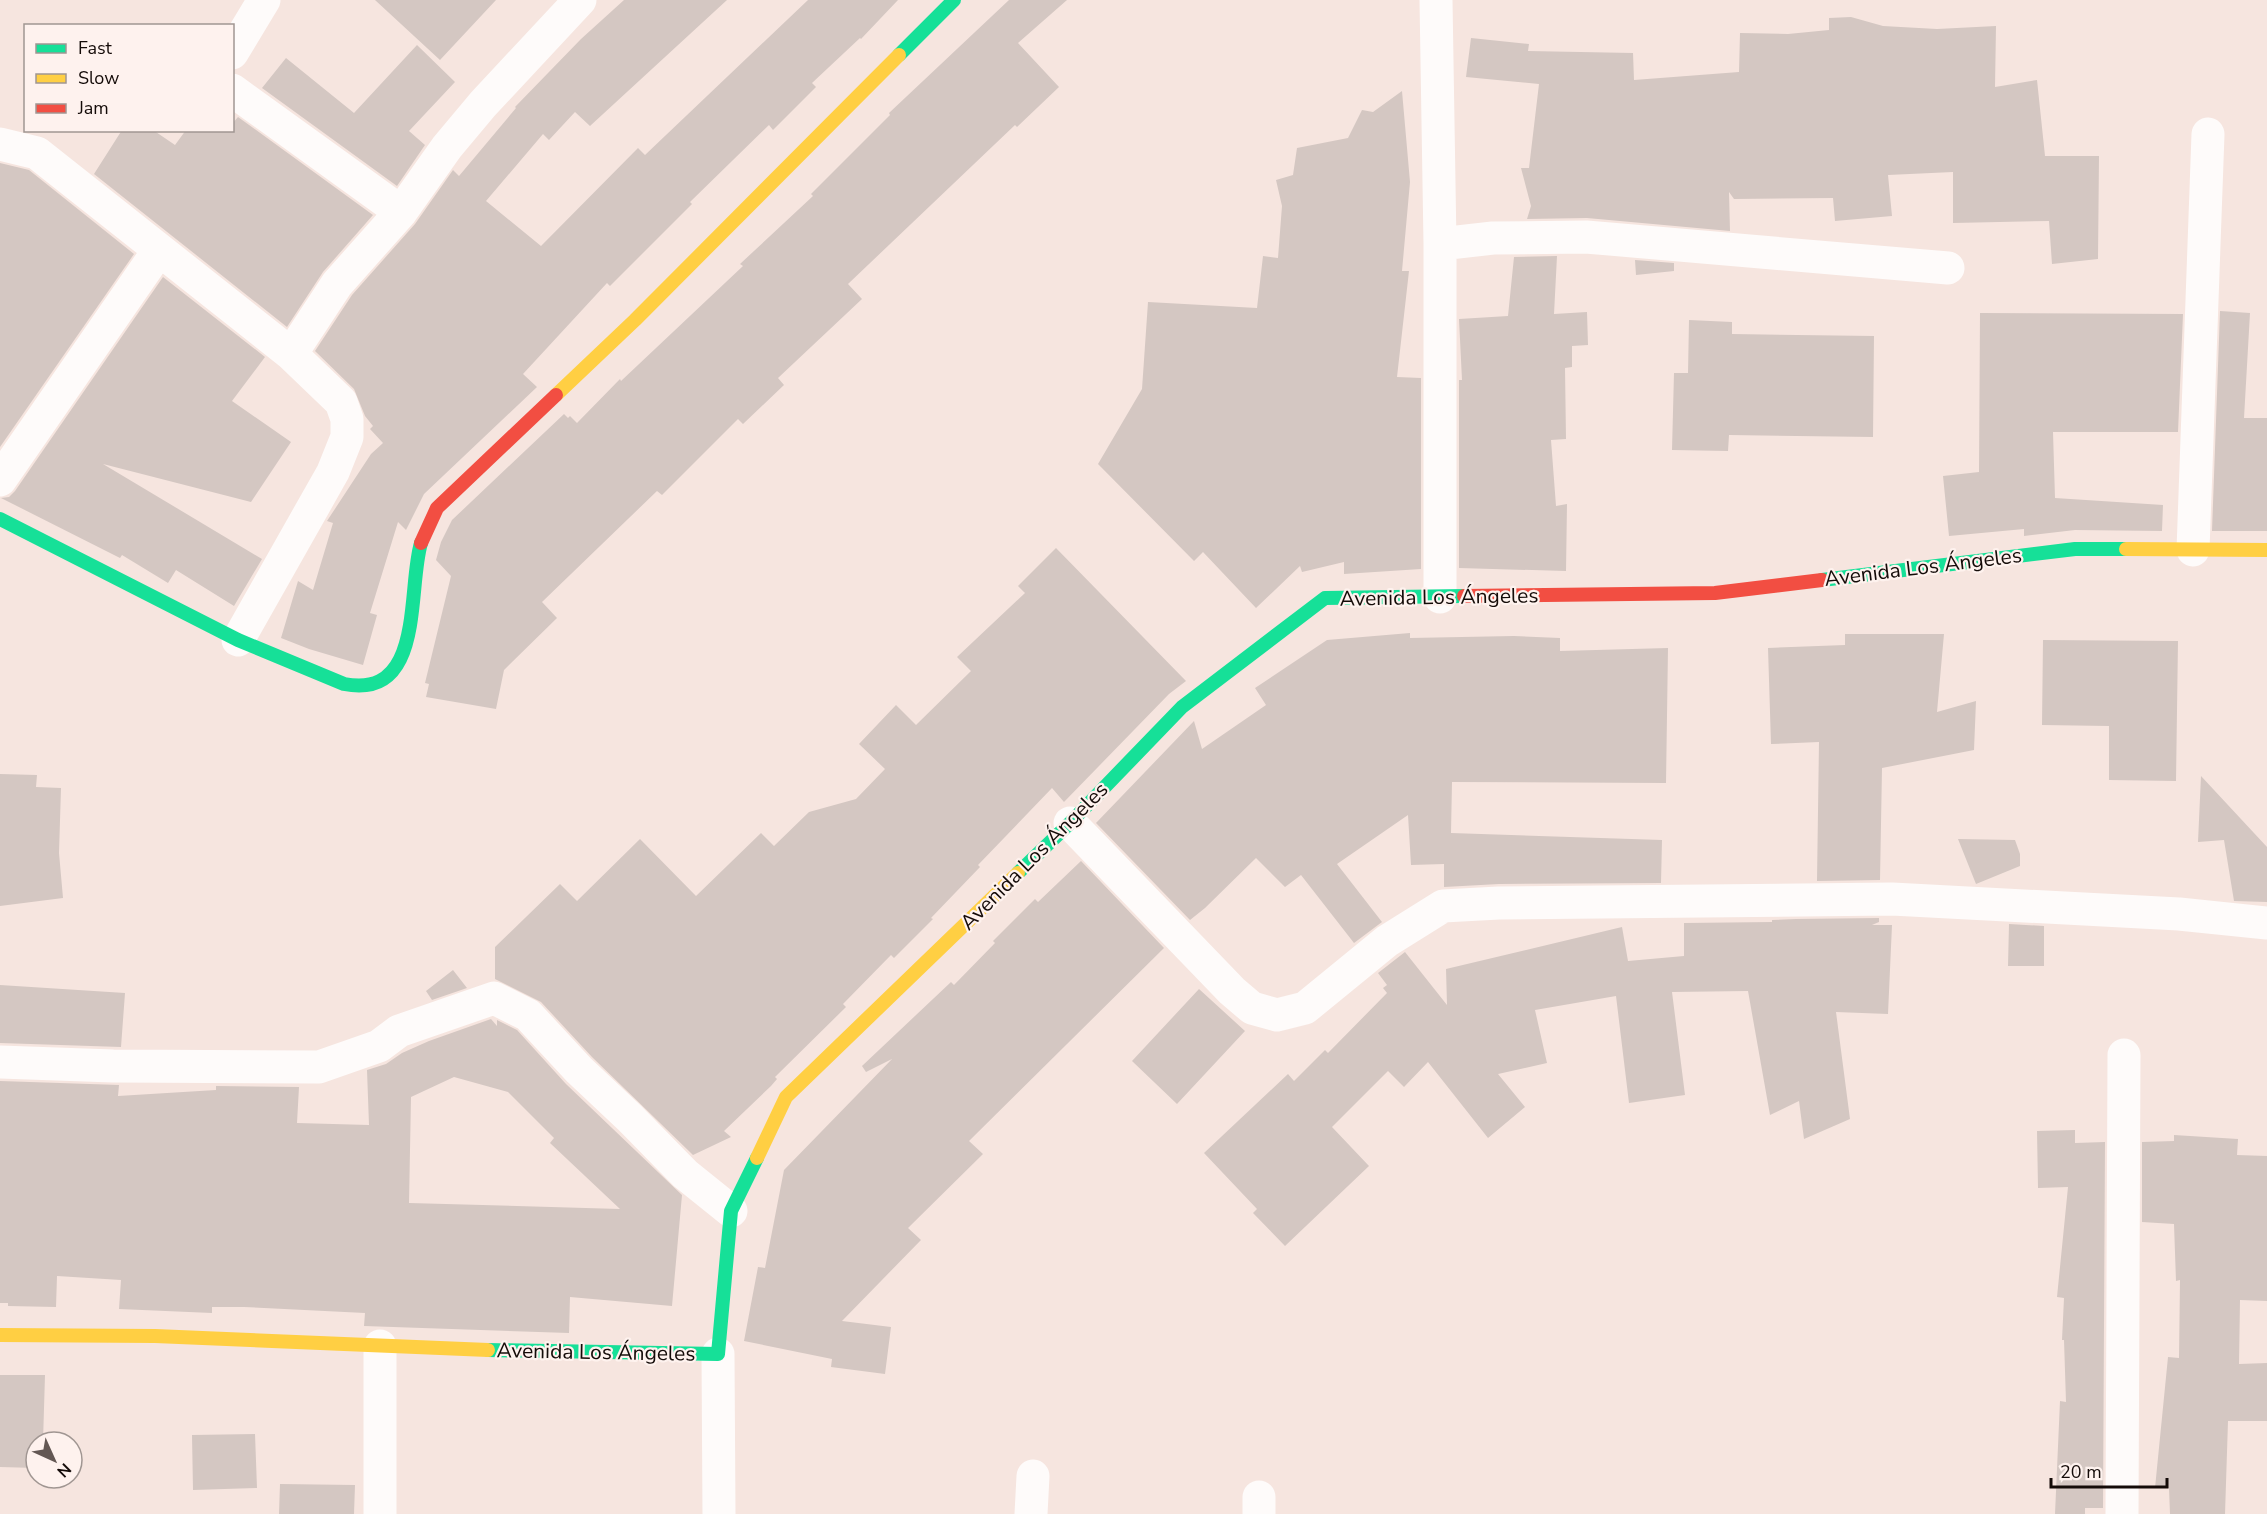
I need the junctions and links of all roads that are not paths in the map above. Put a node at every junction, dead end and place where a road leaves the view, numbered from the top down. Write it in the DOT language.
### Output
graph roads {
  1 [pos="264,0"];
  2 [pos="580,0"];
  3 [pos="954,0"];
  4 [pos="1436,0"];
  5 [pos="234,50"];
  6 [pos="234,91"];
  7 [pos="2208,134"];
  8 [pos="0,144"];
  9 [pos="401,212"];
  10 [pos="1440,244"];
  11 [pos="159,250"];
  12 [pos="1948,268"];
  13 [pos="291,354"];
  14 [pos="0,480"];
  15 [pos="0,519"];
  16 [pos="2193,550"];
  17 [pos="2267,550"];
  18 [pos="1440,597"];
  19 [pos="238,640"];
  20 [pos="1070,823"];
  21 [pos="2267,924"];
  22 [pos="2124,1055"];
  23 [pos="0,1062"];
  24 [pos="731,1211"];
  25 [pos="0,1335"];
  26 [pos="380,1346"];
  27 [pos="718,1354"];
  28 [pos="1033,1476"];
  29 [pos="380,1514"];
  30 [pos="719,1514"];
  31 [pos="1031,1514"];
  32 [pos="2122,1514"];
  1 -- 5 [label="street"];
  2 -- 9 [label="street"];
  3 -- 19 [label="street"];
  4 -- 10 [label="street"];
  6 -- 9 [label="street"];
  7 -- 16 [label="street"];
  8 -- 11 [label="street"];
  9 -- 13 [label="street"];
  10 -- 12 [label="street"];
  10 -- 18 [label="street"];
  11 -- 13 [label="street"];
  11 -- 14 [label="street"];
  13 -- 19 [label="street"];
  15 -- 19 [label="street"];
  16 -- 17 [label="street, Avenida Los Ángeles"];
  16 -- 18 [label="street, Avenida Los Ángeles"];
  18 -- 20 [label="street, Avenida Los Ángeles"];
  20 -- 21 [label="street"];
  20 -- 24 [label="street, Avenida Los Ángeles"];
  22 -- 32 [label="street"];
  23 -- 24 [label="street"];
  24 -- 27 [label="street, Avenida Los Ángeles"];
  25 -- 26 [label="street, Avenida Los Ángeles"];
  26 -- 27 [label="street, Avenida Los Ángeles"];
  26 -- 29 [label="street"];
  27 -- 30 [label="street"];
  28 -- 31 [label="street"];
}
